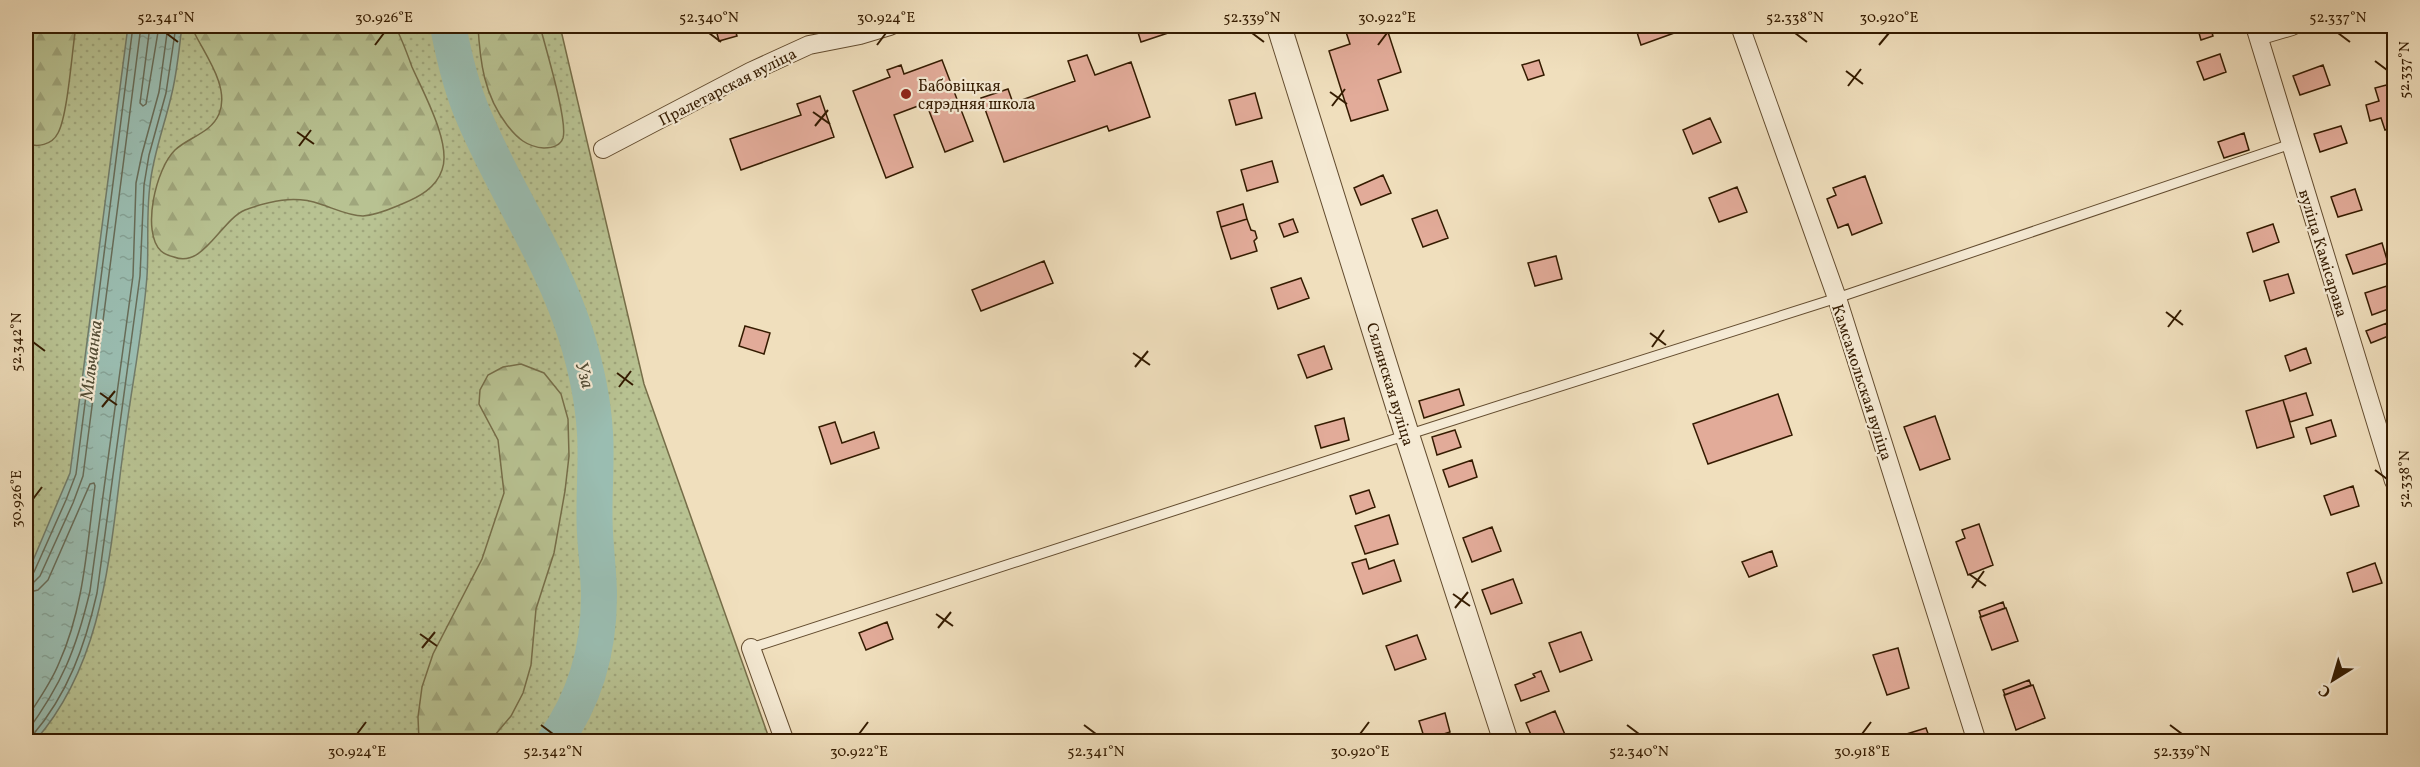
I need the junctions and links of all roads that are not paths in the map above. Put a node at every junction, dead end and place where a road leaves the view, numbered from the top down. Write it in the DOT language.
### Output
graph roads {
  1 [pos="890,26"];
  2 [pos="1279,26"];
  3 [pos="1740,26"];
  4 [pos="2292,26"];
  5 [pos="2256,31"];
  6 [pos="2291,144"];
  7 [pos="603,149"];
  8 [pos="1837,298"];
  9 [pos="1407,435"];
  10 [pos="2394,481"];
  11 [pos="751,648"];
  12 [pos="785,741"];
  13 [pos="1506,741"];
  14 [pos="1977,741"];
  1 -- 7 [label="street, Пралетарская вуліца"];
  2 -- 9 [label="street, Сялянская вуліца"];
  3 -- 8 [label="street, Камсамольская вуліца"];
  4 -- 5 [label="street"];
  5 -- 6 [label="street, вуліца Камісарава"];
  6 -- 8 [label="lane"];
  6 -- 10 [label="street, вуліца Камісарава"];
  8 -- 9 [label="lane"];
  8 -- 14 [label="street, Камсамольская вуліца"];
  9 -- 11 [label="lane"];
  9 -- 13 [label="street, Сялянская вуліца"];
  11 -- 12 [label="street"];
}
